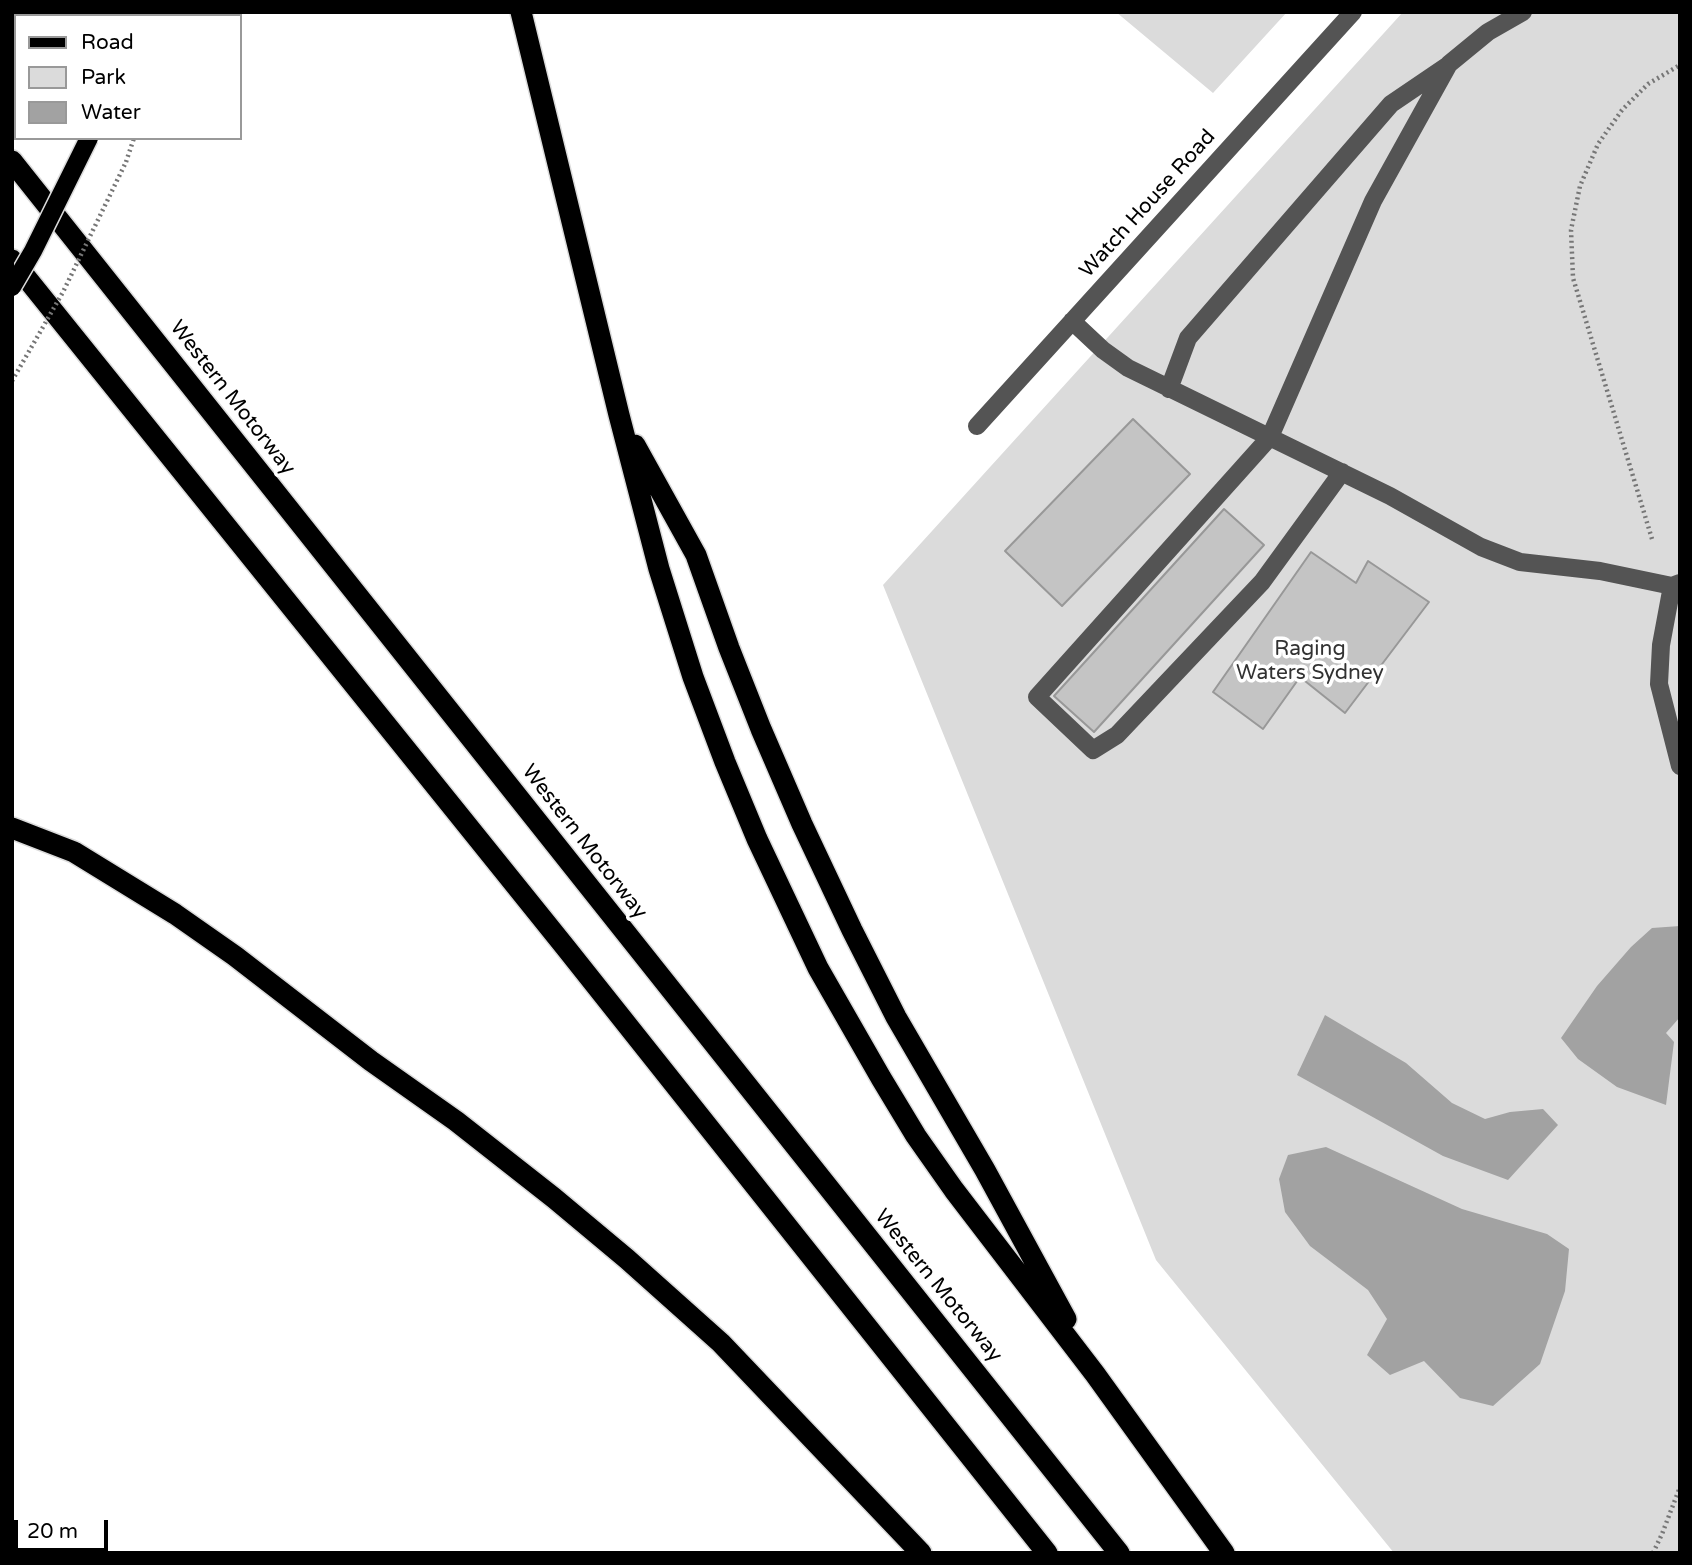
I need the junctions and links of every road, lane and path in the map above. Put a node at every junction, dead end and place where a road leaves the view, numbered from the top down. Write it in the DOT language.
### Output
graph roads {
  1 [pos="521,12"];
  2 [pos="1353,12"];
  3 [pos="1522,12"];
  4 [pos="1450,64"];
  5 [pos="1680,65"];
  6 [pos="88,140"];
  7 [pos="133,140"];
  8 [pos="12,161"];
  9 [pos="12,260"];
  10 [pos="12,287"];
  11 [pos="1072,321"];
  12 [pos="12,381"];
  13 [pos="1169,389"];
  14 [pos="619,415"];
  15 [pos="977,426"];
  16 [pos="1270,437"];
  17 [pos="1342,472"];
  18 [pos="1652,540"];
  19 [pos="1676,585"];
  20 [pos="1680,766"];
  21 [pos="12,828"];
  22 [pos="1095,1374"];
  23 [pos="1680,1487"];
  24 [pos="921,1553"];
  25 [pos="1047,1553"];
  26 [pos="1119,1553"];
  27 [pos="1224,1553"];
  28 [pos="1653,1553"];
  1 -- 14 [label="highway"];
  2 -- 11 [label="street, Watch House Road"];
  3 -- 4 [label="street"];
  4 -- 13 [label="street"];
  4 -- 16 [label="street"];
  5 -- 18 [label="path"];
  6 -- 10 [label="main road, bridge"];
  7 -- 12 [label="path, bridge"];
  8 -- 26 [label="highway, Western Motorway"];
  9 -- 25 [label="highway"];
  11 -- 13 [label="street"];
  11 -- 15 [label="street, Watch House Road"];
  13 -- 16 [label="street"];
  14 -- 22 [label="highway"];
  14 -- 22 [label="highway"];
  16 -- 17 [label="street"];
  16 -- 17 [label="street"];
  17 -- 19 [label="street"];
  19 -- 20 [label="street"];
  21 -- 24 [label="highway"];
  22 -- 27 [label="highway"];
  23 -- 28 [label="path"];
}
